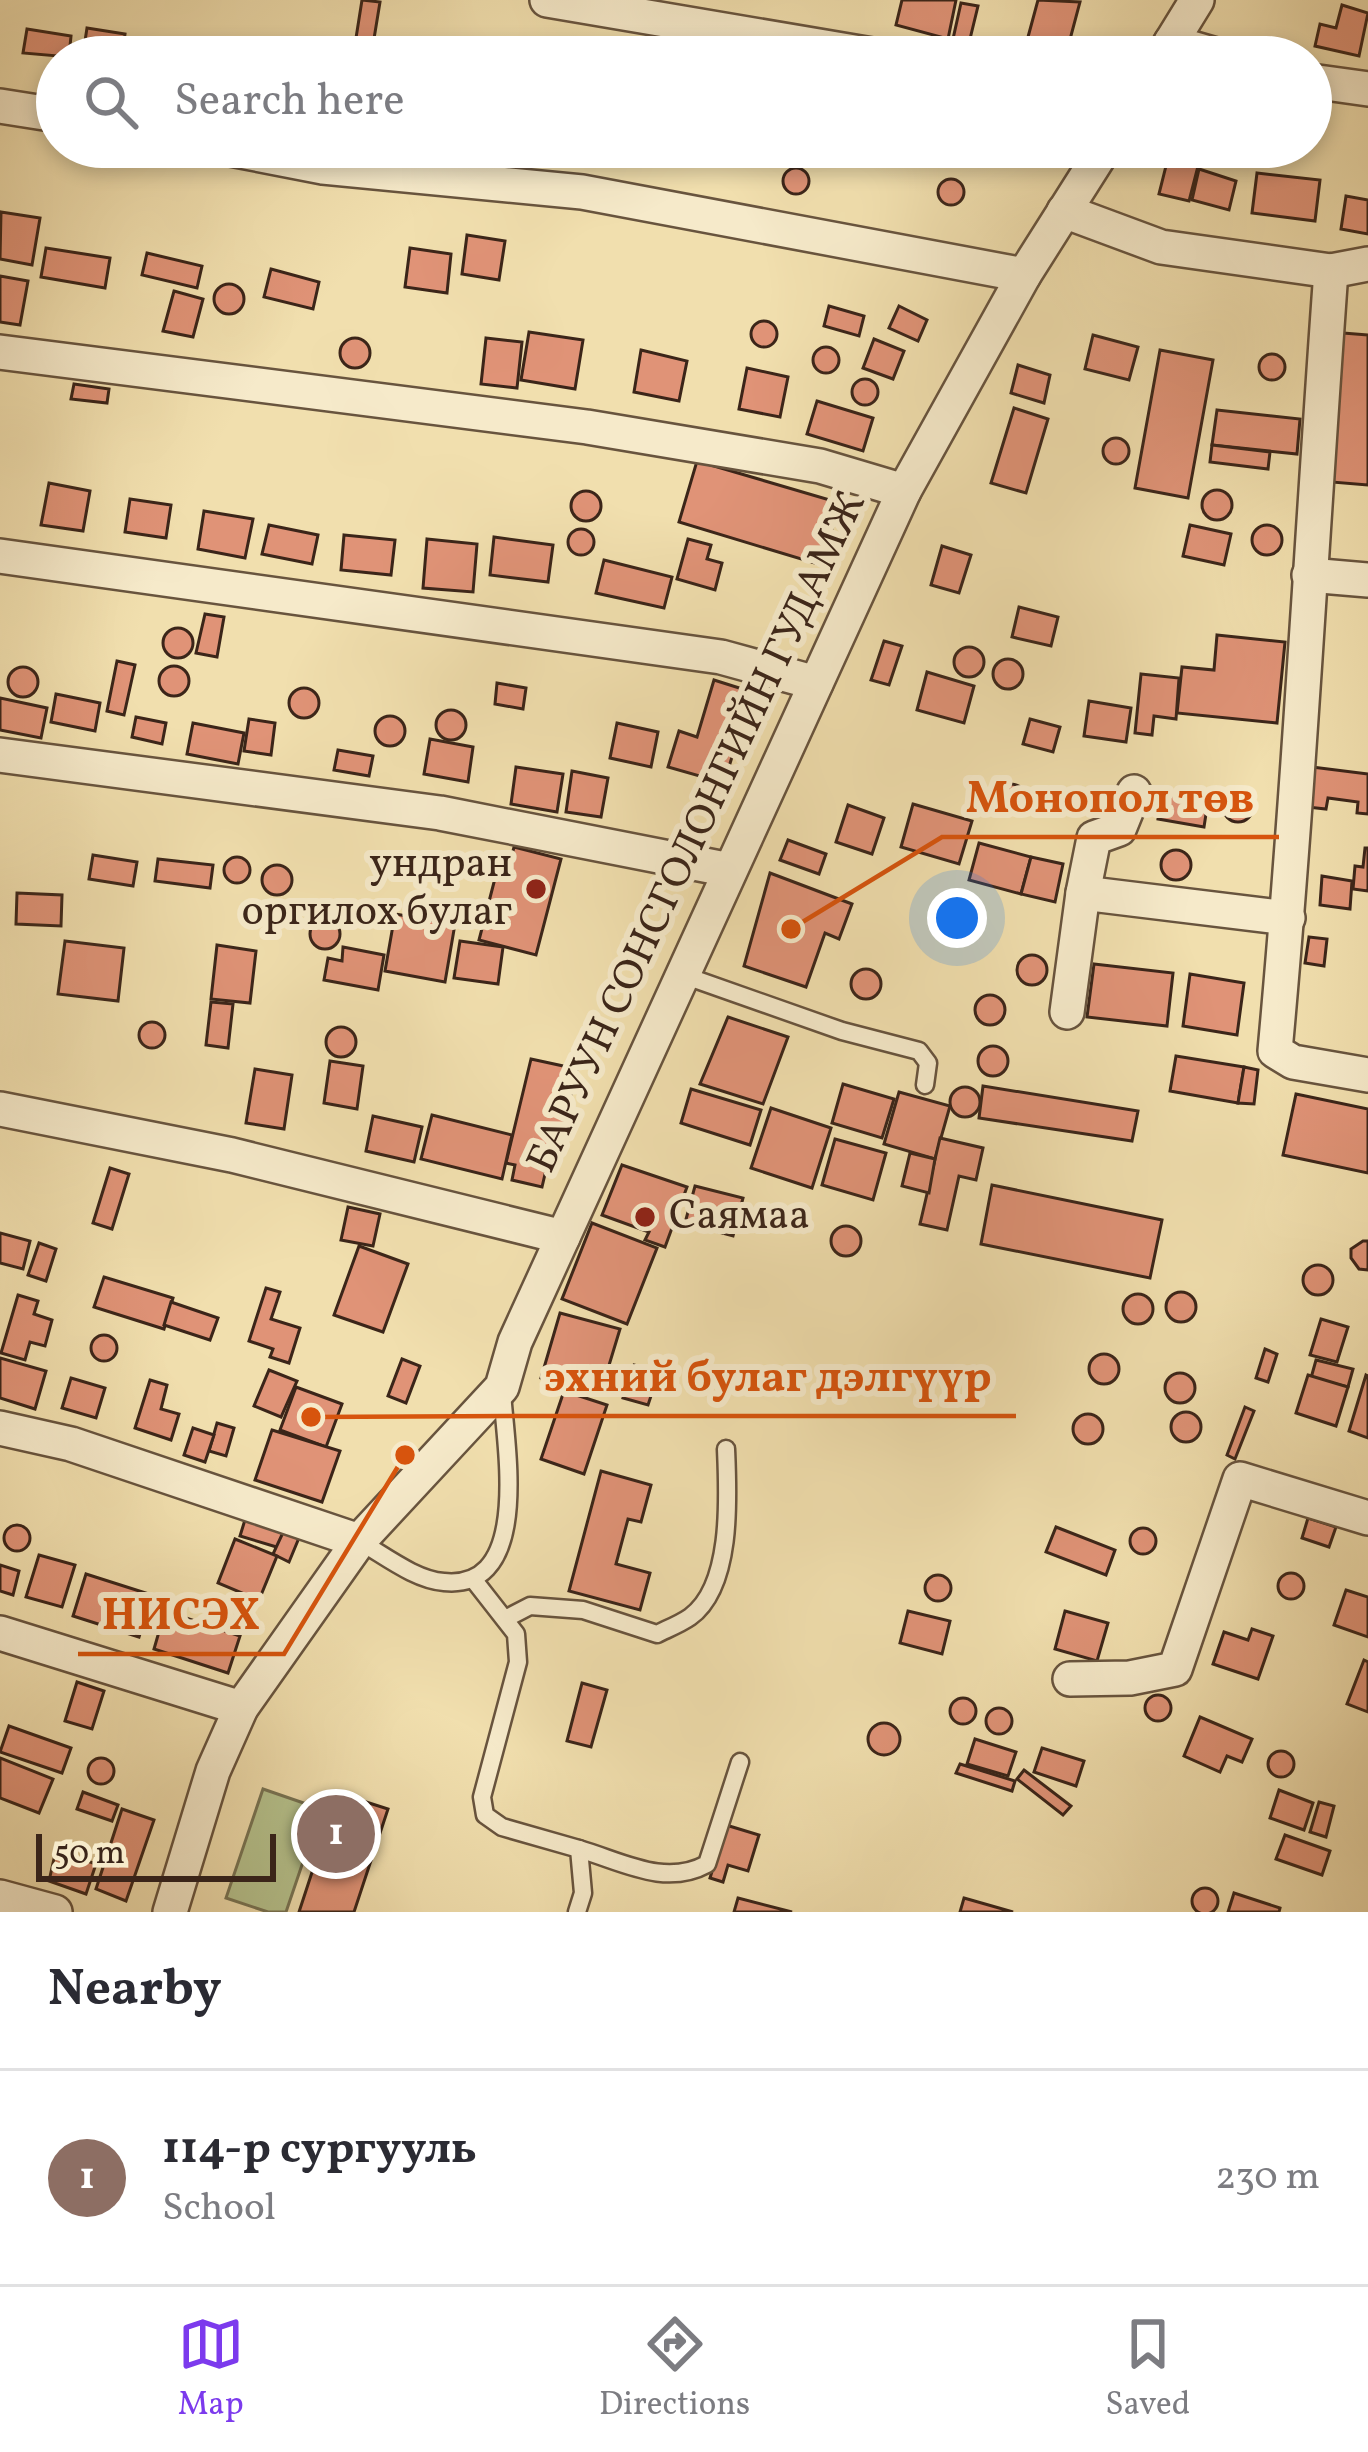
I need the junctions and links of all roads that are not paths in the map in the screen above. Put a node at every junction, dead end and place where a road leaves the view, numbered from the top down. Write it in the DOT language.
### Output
graph roads {
  1 [pos="548,0"];
  2 [pos="1197,0"];
  3 [pos="760,36"];
  4 [pos="1175,36"];
  5 [pos="1332,84"];
  6 [pos="1368,89"];
  7 [pos="0,106"];
  8 [pos="36,112"];
  9 [pos="333,168"];
  10 [pos="1092,168"];
  11 [pos="1064,212"];
  12 [pos="1368,264"];
  13 [pos="1331,271"];
  14 [pos="1024,275"];
  15 [pos="0,352"];
  16 [pos="904,491"];
  17 [pos="0,556"];
  18 [pos="1309,574"];
  19 [pos="1368,580"];
  20 [pos="816,683"];
  21 [pos="0,755"];
  22 [pos="1135,792"];
  23 [pos="730,870"];
  24 [pos="1083,893"];
  25 [pos="1288,918"];
  26 [pos="683,975"];
  27 [pos="1067,1012"];
  28 [pos="1368,1075"];
  29 [pos="925,1085"];
  30 [pos="0,1109"];
  31 [pos="563,1237"];
  32 [pos="502,1387"];
  33 [pos="0,1428"];
  34 [pos="727,1449"];
  35 [pos="1368,1518"];
  36 [pos="359,1541"];
  37 [pos="473,1579"];
  38 [pos="505,1618"];
  39 [pos="0,1633"];
  40 [pos="1070,1678"];
  41 [pos="241,1708"];
  42 [pos="740,1762"];
  43 [pos="579,1849"];
  44 [pos="0,1897"];
  45 [pos="55,1912"];
  46 [pos="170,1912"];
  47 [pos="577,1912"];
  1 -- 3 [label="street"];
  2 -- 4 [label="street"];
  5 -- 6 [label="street"];
  7 -- 8 [label="street"];
  9 -- 14 [label="street"];
  10 -- 11 [label="street, БАРУУН СОНСГОЛОНГИЙН ГУДАМЖ"];
  11 -- 13 [label="street"];
  11 -- 14 [label="street, БАРУУН СОНСГОЛОНГИЙН ГУДАМЖ"];
  12 -- 13 [label="street"];
  13 -- 18 [label="street"];
  14 -- 16 [label="street, БАРУУН СОНСГОЛОНГИЙН ГУДАМЖ"];
  15 -- 16 [label="street"];
  16 -- 20 [label="street, БАРУУН СОНСГОЛОНГИЙН ГУДАМЖ"];
  17 -- 20 [label="street"];
  18 -- 19 [label="street"];
  18 -- 25 [label="street"];
  20 -- 23 [label="street, БАРУУН СОНСГОЛОНГИЙН ГУДАМЖ"];
  21 -- 23 [label="street"];
  22 -- 24 [label="street"];
  23 -- 26 [label="street, БАРУУН СОНСГОЛОНГИЙН ГУДАМЖ"];
  24 -- 25 [label="street"];
  24 -- 27 [label="street"];
  25 -- 28 [label="street"];
  26 -- 29 [label="lane"];
  26 -- 31 [label="street, БАРУУН СОНСГОЛОНГИЙН ГУДАМЖ"];
  30 -- 31 [label="street"];
  31 -- 32 [label="street, БАРУУН СОНСГОЛОНГИЙН ГУДАМЖ"];
  32 -- 36 [label="street, БАРУУН СОНСГОЛОНГИЙН ГУДАМЖ"];
  32 -- 37 [label="lane"];
  33 -- 36 [label="street"];
  34 -- 38 [label="lane"];
  35 -- 40 [label="street"];
  36 -- 37 [label="lane"];
  36 -- 41 [label="street, БАРУУН СОНСГОЛОНГИЙН ГУДАМЖ"];
  37 -- 38 [label="lane"];
  38 -- 43 [label="lane"];
  39 -- 41 [label="street"];
  41 -- 46 [label="street, БАРУУН СОНСГОЛОНГИЙН ГУДАМЖ"];
  42 -- 43 [label="lane"];
  43 -- 47 [label="lane"];
  44 -- 45 [label="street"];
}
